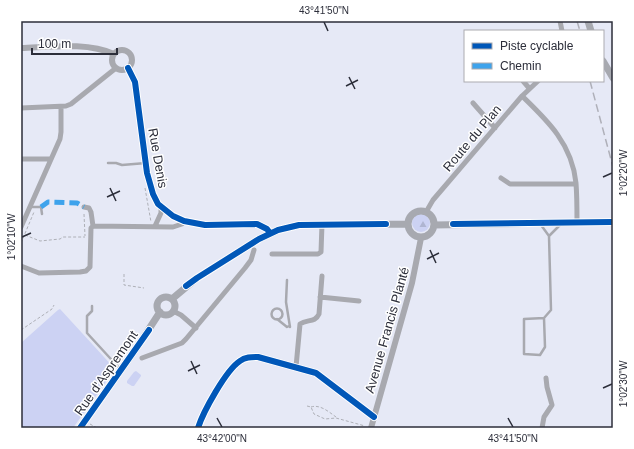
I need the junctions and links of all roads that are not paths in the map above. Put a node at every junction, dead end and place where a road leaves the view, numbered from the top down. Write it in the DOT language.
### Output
graph roads {
  1 [pos="21,48"];
  2 [pos="114,54"];
  3 [pos="604,62"];
  4 [pos="116,68"];
  5 [pos="128,68"];
  6 [pos="613,78"];
  7 [pos="524,82"];
  8 [pos="537,82"];
  9 [pos="529,88"];
  10 [pos="522,96"];
  11 [pos="473,103"];
  12 [pos="60,107"];
  13 [pos="21,108"];
  14 [pos="495,128"];
  15 [pos="50,159"];
  16 [pos="21,160"];
  17 [pos="108,163"];
  18 [pos="146,163"];
  19 [pos="501,178"];
  20 [pos="576,184"];
  21 [pos="84,207"];
  22 [pos="160,207"];
  23 [pos="29,208"];
  24 [pos="426,212"];
  25 [pos="42,214"];
  26 [pos="23,215"];
  27 [pos="184,221"];
  28 [pos="613,222"];
  29 [pos="540,223"];
  30 [pos="562,223"];
  31 [pos="577,223"];
  32 [pos="322,224"];
  33 [pos="408,224"];
  34 [pos="434,225"];
  35 [pos="93,226"];
  36 [pos="154,226"];
  37 [pos="21,227"];
  38 [pos="270,233"];
  39 [pos="549,236"];
  40 [pos="421,238"];
  41 [pos="254,250"];
  42 [pos="272,254"];
  43 [pos="21,266"];
  44 [pos="322,276"];
  45 [pos="287,280"];
  46 [pos="320,297"];
  47 [pos="172,299"];
  48 [pos="359,301"];
  49 [pos="92,306"];
  50 [pos="287,310"];
  51 [pos="173,311"];
  52 [pos="282,311"];
  53 [pos="160,312"];
  54 [pos="544,318"];
  55 [pos="277,319"];
  56 [pos="196,328"];
  57 [pos="142,358"];
  58 [pos="296,367"];
  59 [pos="121,370"];
  60 [pos="546,378"];
  61 [pos="372,425"];
  62 [pos="80,428"];
  63 [pos="198,428"];
  64 [pos="542,428"];
  1 -- 2 [label="street"];
  2 -- 4 [label="street"];
  2 -- 5 [label="street"];
  3 -- 6 [label="main road"];
  4 -- 5 [label="street"];
  4 -- 12 [label="street"];
  5 -- 18 [label="street, Rue Denis"];
  7 -- 9 [label="street"];
  8 -- 9 [label="street, Route du Plan"];
  9 -- 10 [label="street, Route du Plan"];
  10 -- 14 [label="street, Route du Plan"];
  10 -- 20 [label="street"];
  11 -- 14 [label="street"];
  12 -- 13 [label="street"];
  12 -- 15 [label="street"];
  14 -- 24 [label="street, Route du Plan"];
  15 -- 16 [label="street"];
  15 -- 23 [label="street"];
  17 -- 18 [label="lane"];
  18 -- 22 [label="street, Rue Denis"];
  19 -- 20 [label="street"];
  20 -- 31 [label="street"];
  21 -- 35 [label="street"];
  22 -- 27 [label="street, Rue Denis"];
  22 -- 36 [label="street"];
  23 -- 25 [label="lane"];
  23 -- 26 [label="street"];
  24 -- 33 [label="main road"];
  24 -- 34 [label="main road"];
  26 -- 37 [label="street"];
  27 -- 36 [label="street"];
  27 -- 38 [label="street, Rue Denis"];
  28 -- 31 [label="main road"];
  29 -- 30 [label="main road"];
  29 -- 34 [label="main road"];
  29 -- 39 [label="lane"];
  30 -- 31 [label="main road"];
  30 -- 39 [label="lane"];
  32 -- 33 [label="main road"];
  32 -- 38 [label="main road"];
  32 -- 42 [label="street"];
  33 -- 40 [label="main road"];
  34 -- 40 [label="main road"];
  35 -- 36 [label="street"];
  35 -- 43 [label="street"];
  38 -- 47 [label="main road"];
  39 -- 54 [label="lane"];
  40 -- 61 [label="street, Avenue Francis Planté"];
  41 -- 56 [label="street"];
  44 -- 46 [label="street"];
  45 -- 50 [label="lane"];
  46 -- 48 [label="street"];
  46 -- 58 [label="street"];
  47 -- 51 [label="main road"];
  47 -- 53 [label="main road"];
  49 -- 59 [label="lane"];
  50 -- 52 [label="lane"];
  50 -- 55 [label="lane"];
  51 -- 53 [label="main road"];
  51 -- 56 [label="street"];
  52 -- 55 [label="lane"];
  52 -- 55 [label="lane"];
  53 -- 59 [label="main road, Rue d'Aspremont"];
  54 -- 54 [label="lane"];
  56 -- 57 [label="street"];
  58 -- 61 [label="street"];
  58 -- 63 [label="street"];
  59 -- 62 [label="main road, Rue d'Aspremont"];
  60 -- 64 [label="street"];
}
